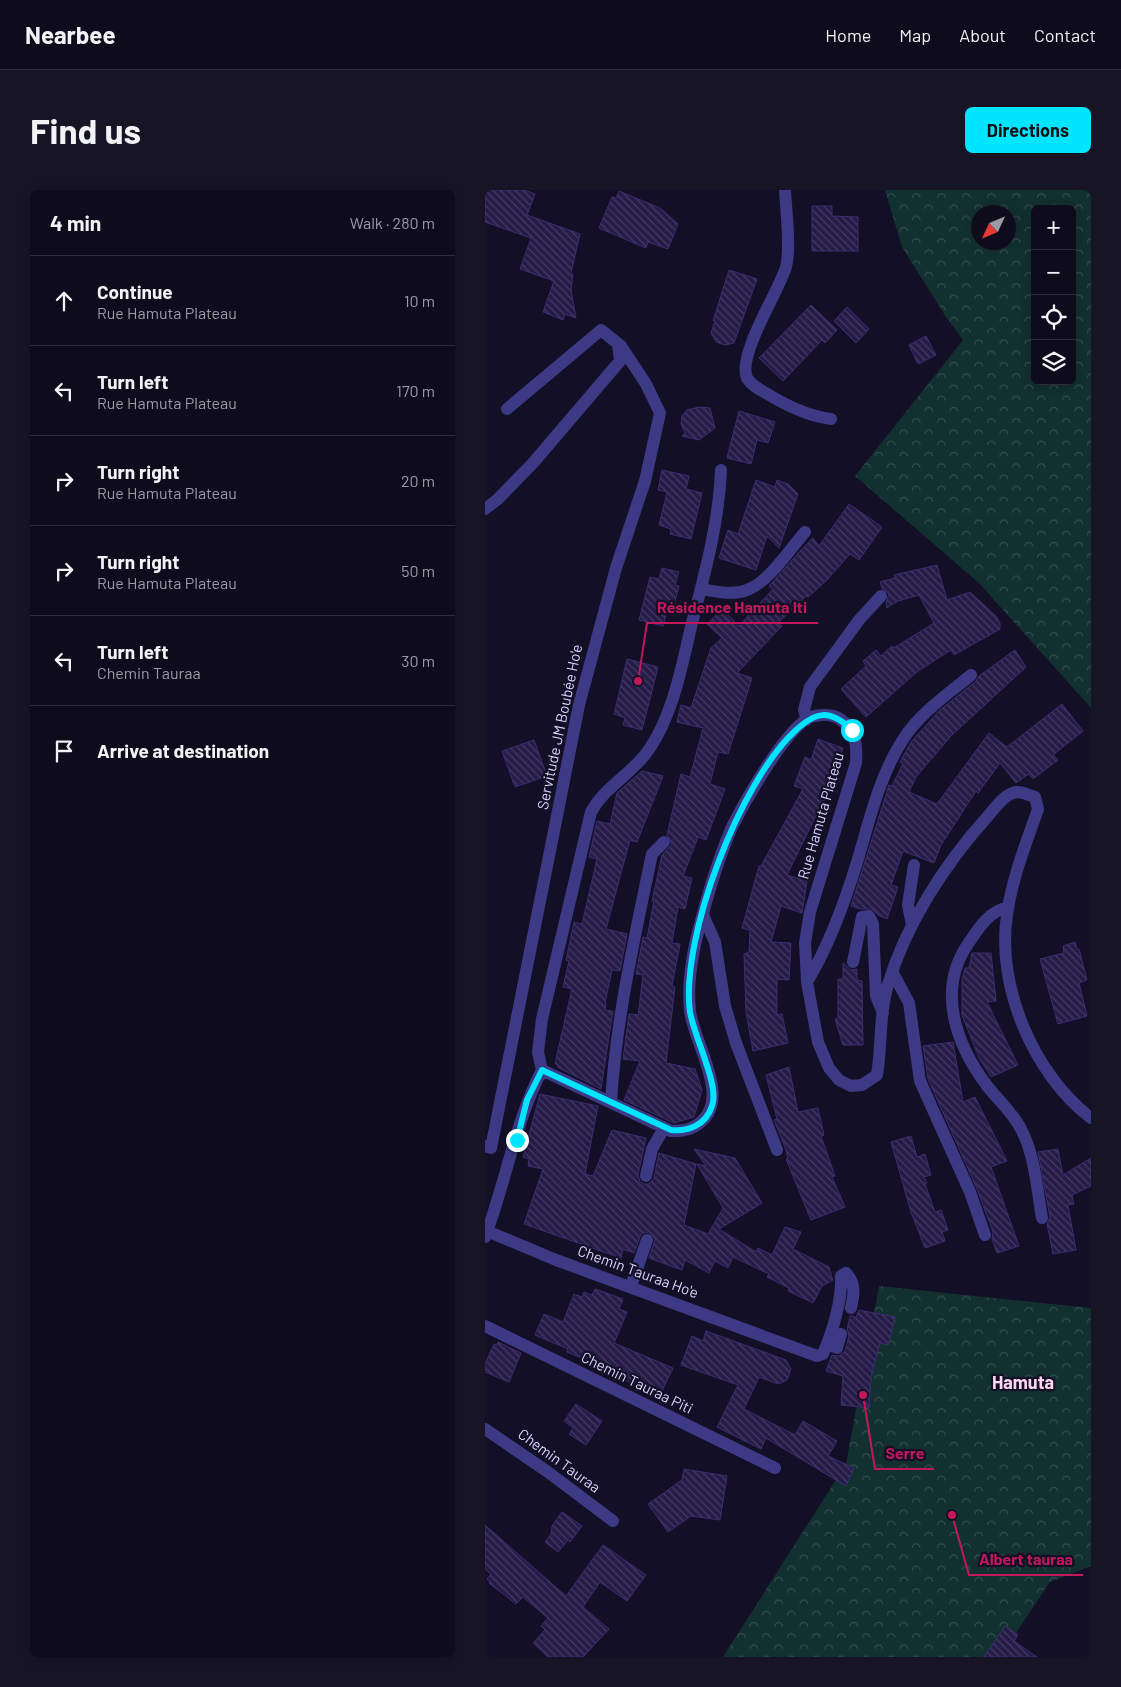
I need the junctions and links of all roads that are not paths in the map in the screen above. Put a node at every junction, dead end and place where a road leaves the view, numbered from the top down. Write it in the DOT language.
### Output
graph roads {
  1 [pos="785,190"];
  2 [pos="618,343"];
  3 [pos="507,409"];
  4 [pos="831,419"];
  5 [pos="721,470"];
  6 [pos="485,509"];
  7 [pos="805,532"];
  8 [pos="701,589"];
  9 [pos="881,596"];
  10 [pos="971,676"];
  11 [pos="807,720"];
  12 [pos="664,842"];
  13 [pos="914,865"];
  14 [pos="1008,907"];
  15 [pos="703,915"];
  16 [pos="912,926"];
  17 [pos="853,962"];
  18 [pos="893,973"];
  19 [pos="807,982"];
  20 [pos="883,1013"];
  21 [pos="542,1070"];
  22 [pos="611,1102"];
  23 [pos="1091,1118"];
  24 [pos="664,1128"];
  25 [pos="485,1146"];
  26 [pos="777,1150"];
  27 [pos="646,1176"];
  28 [pos="1042,1218"];
  29 [pos="486,1234"];
  30 [pos="985,1235"];
  31 [pos="647,1240"];
  32 [pos="631,1286"];
  33 [pos="851,1308"];
  34 [pos="485,1326"];
  35 [pos="841,1334"];
  36 [pos="827,1344"];
  37 [pos="485,1429"];
  38 [pos="775,1468"];
  39 [pos="613,1521"];
  1 -- 4 [label="street"];
  2 -- 3 [label="street, Servitude JM Boubée Ho'e"];
  2 -- 6 [label="street"];
  2 -- 25 [label="street, Servitude JM Boubée Ho'e"];
  5 -- 8 [label="street"];
  7 -- 8 [label="street"];
  8 -- 21 [label="street"];
  9 -- 11 [label="street"];
  10 -- 19 [label="street"];
  11 -- 15 [label="street"];
  11 -- 19 [label="street, Rue Hamuta Plateau"];
  12 -- 22 [label="street"];
  13 -- 16 [label="street"];
  14 -- 16 [label="street, Rue Hamuta Plateau"];
  14 -- 23 [label="street, Rue Hamuta Plateau"];
  14 -- 28 [label="street"];
  15 -- 24 [label="street"];
  15 -- 26 [label="street"];
  16 -- 18 [label="street, Rue Hamuta Plateau"];
  17 -- 20 [label="street"];
  18 -- 20 [label="street, Rue Hamuta Plateau"];
  18 -- 30 [label="street"];
  19 -- 20 [label="street, Rue Hamuta Plateau"];
  21 -- 22 [label="street"];
  21 -- 29 [label="street"];
  22 -- 24 [label="street"];
  24 -- 27 [label="street"];
  29 -- 32 [label="street, Chemin Tauraa Ho'e"];
  31 -- 32 [label="street"];
  32 -- 36 [label="street, Chemin Tauraa Ho'e"];
  33 -- 36 [label="street"];
  34 -- 38 [label="street, Chemin Tauraa Piti"];
  35 -- 36 [label="street"];
  37 -- 39 [label="street, Chemin Tauraa"];
}
